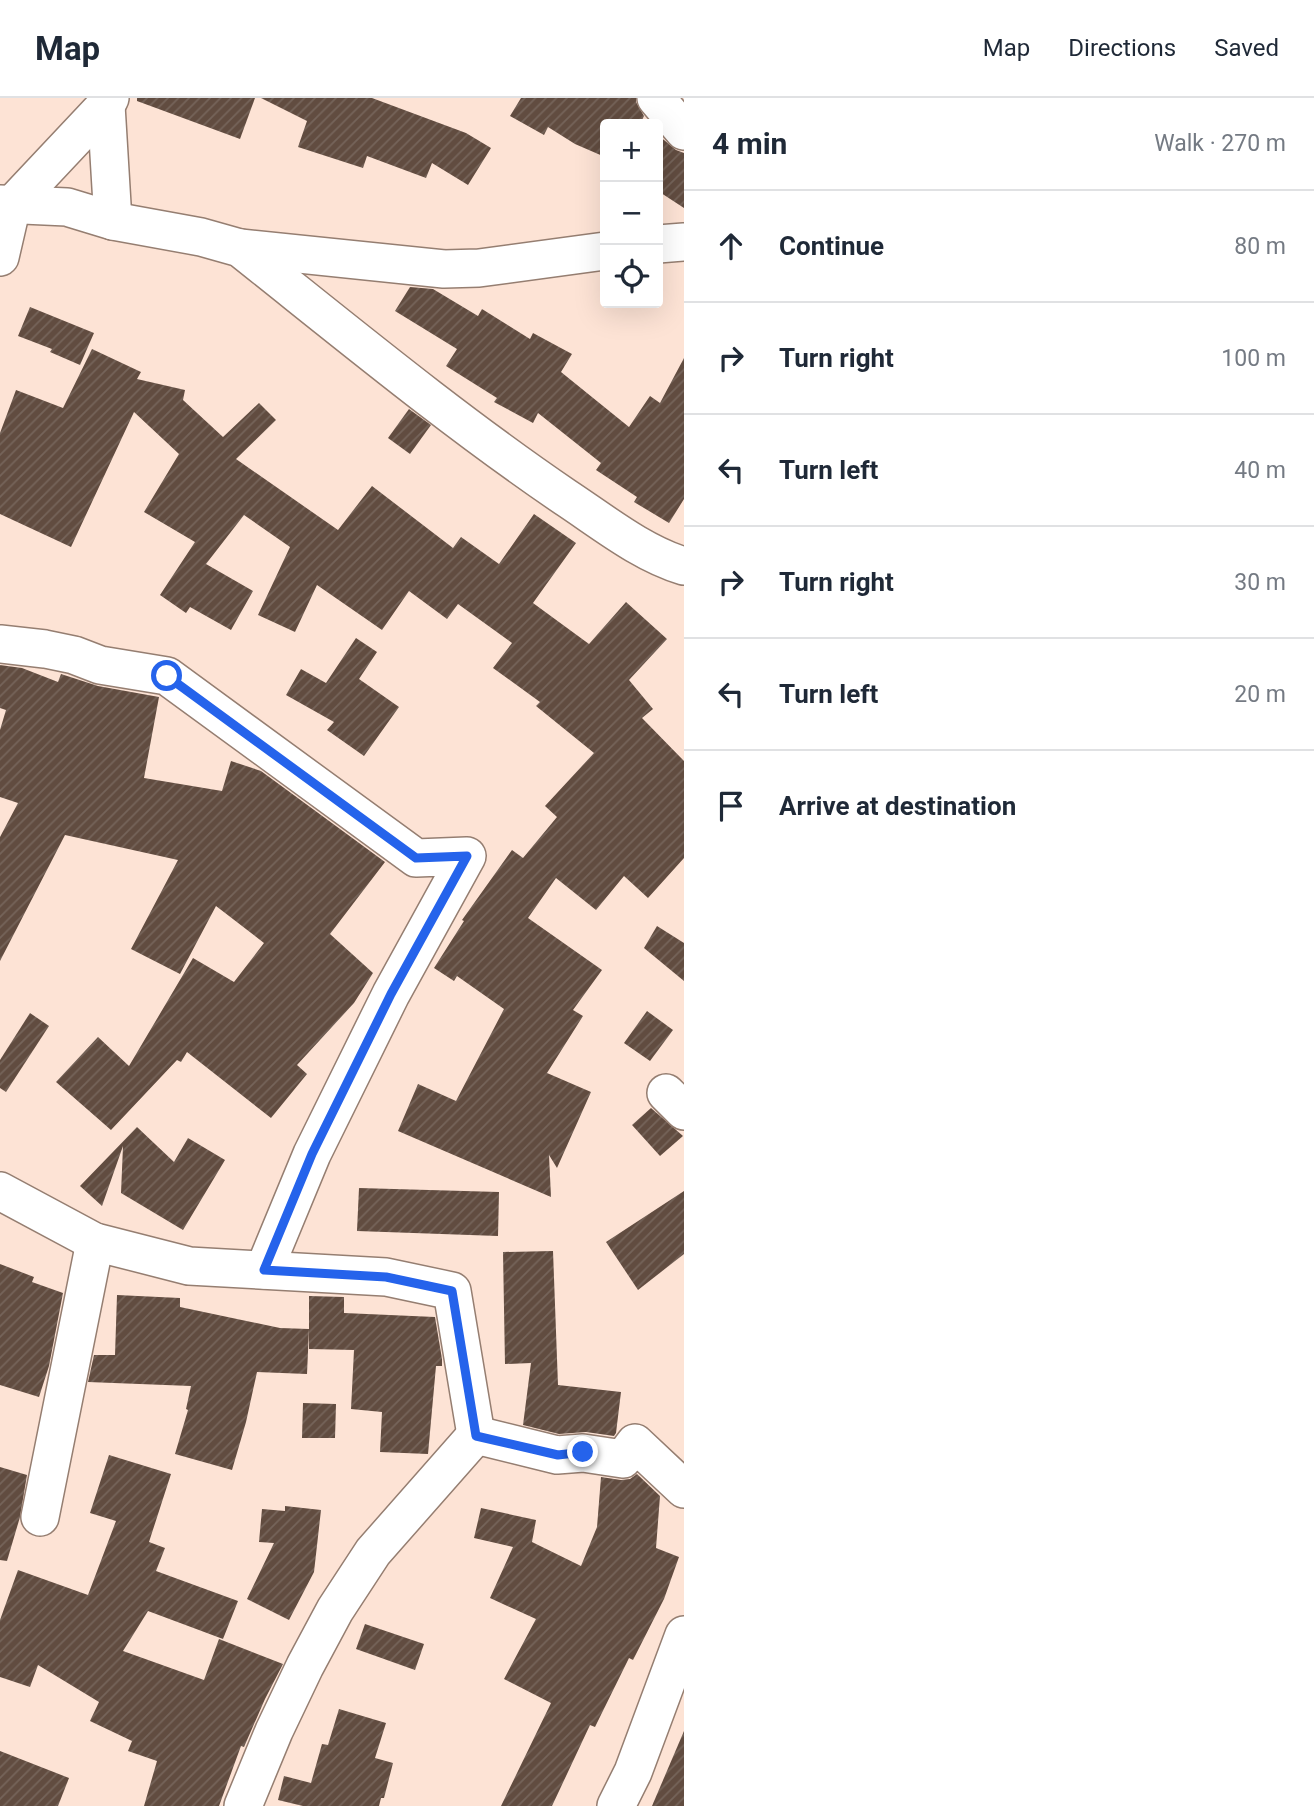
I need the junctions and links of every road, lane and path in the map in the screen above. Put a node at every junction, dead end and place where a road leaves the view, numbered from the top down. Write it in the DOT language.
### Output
graph roads {
  1 [pos="656,98"];
  2 [pos="108,101"];
  3 [pos="684,131"];
  4 [pos="6,205"];
  5 [pos="113,221"];
  6 [pos="684,242"];
  7 [pos="663,244"];
  8 [pos="240,248"];
  9 [pos="600,252"];
  10 [pos="0,257"];
  11 [pos="684,566"];
  12 [pos="0,644"];
  13 [pos="0,1191"];
  14 [pos="95,1242"];
  15 [pos="264,1270"];
  16 [pos="476,1436"];
  17 [pos="684,1489"];
  18 [pos="40,1517"];
  19 [pos="684,1635"];
  20 [pos="243,1806"];
  21 [pos="616,1806"];
  1 -- 3 [label="street"];
  2 -- 4 [label="street"];
  2 -- 5 [label="street"];
  4 -- 5 [label="street"];
  4 -- 10 [label="street"];
  5 -- 8 [label="street"];
  6 -- 7 [label="street"];
  8 -- 9 [label="street"];
  8 -- 11 [label="street"];
  12 -- 15 [label="street"];
  13 -- 14 [label="street"];
  14 -- 15 [label="street"];
  14 -- 18 [label="street"];
  15 -- 16 [label="street"];
  16 -- 17 [label="street"];
  16 -- 20 [label="street"];
  19 -- 21 [label="street"];
}
